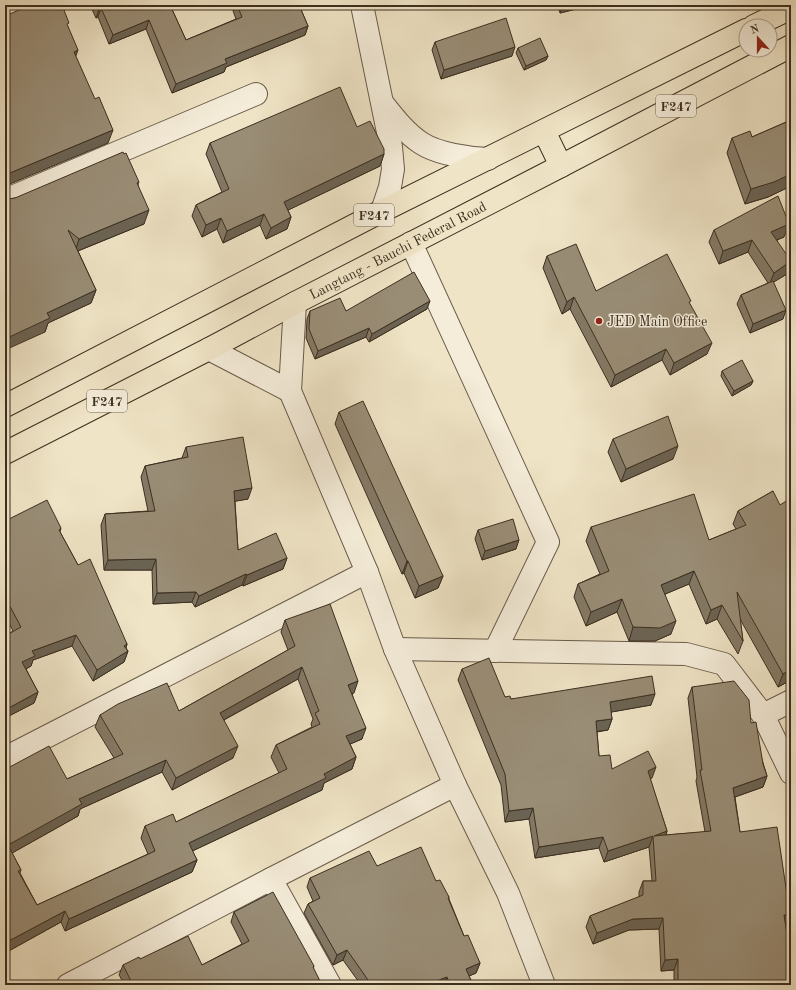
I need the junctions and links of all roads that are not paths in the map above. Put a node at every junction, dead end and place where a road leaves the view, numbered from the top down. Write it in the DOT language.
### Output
graph roads {
  1 [pos="23,5"];
  2 [pos="362,5"];
  3 [pos="791,8"];
  4 [pos="5,13"];
  5 [pos="770,18"];
  6 [pos="738,34"];
  7 [pos="791,46"];
  8 [pos="256,94"];
  9 [pos="383,104"];
  10 [pos="544,131"];
  11 [pos="488,158"];
  12 [pos="561,166"];
  13 [pos="5,200"];
  14 [pos="382,211"];
  15 [pos="412,243"];
  16 [pos="295,303"];
  17 [pos="209,349"];
  18 [pos="290,391"];
  19 [pos="5,406"];
  20 [pos="5,453"];
  21 [pos="367,572"];
  22 [pos="395,649"];
  23 [pos="495,651"];
  24 [pos="791,701"];
  25 [pos="762,715"];
  26 [pos="5,758"];
  27 [pos="791,773"];
  28 [pos="455,785"];
  29 [pos="271,879"];
  30 [pos="540,984"];
  31 [pos="68,985"];
  32 [pos="330,985"];
  1 -- 4 [label="street"];
  2 -- 9 [label="street"];
  3 -- 5 [label="main road"];
  6 -- 10 [label="main road, F247"];
  7 -- 12 [label="main road, Langtang - Bauchi Federal Road / F247"];
  8 -- 13 [label="street"];
  9 -- 11 [label="street"];
  9 -- 14 [label="street"];
  10 -- 11 [label="main road, F247"];
  10 -- 12 [label="main road"];
  11 -- 14 [label="main road, F247"];
  12 -- 15 [label="main road, Langtang - Bauchi Federal Road / F247"];
  14 -- 19 [label="main road, F247"];
  15 -- 16 [label="main road, Langtang - Bauchi Federal Road / F247"];
  15 -- 23 [label="street"];
  16 -- 17 [label="main road, Langtang - Bauchi Federal Road / F247"];
  16 -- 18 [label="street"];
  17 -- 18 [label="street"];
  17 -- 20 [label="main road, Langtang - Bauchi Federal Road / F247"];
  18 -- 21 [label="street"];
  21 -- 22 [label="street"];
  21 -- 26 [label="street"];
  22 -- 23 [label="street"];
  22 -- 28 [label="street"];
  23 -- 25 [label="street"];
  24 -- 25 [label="street"];
  25 -- 27 [label="street"];
  28 -- 29 [label="street"];
  28 -- 30 [label="street"];
  29 -- 31 [label="street"];
  29 -- 32 [label="street"];
}
